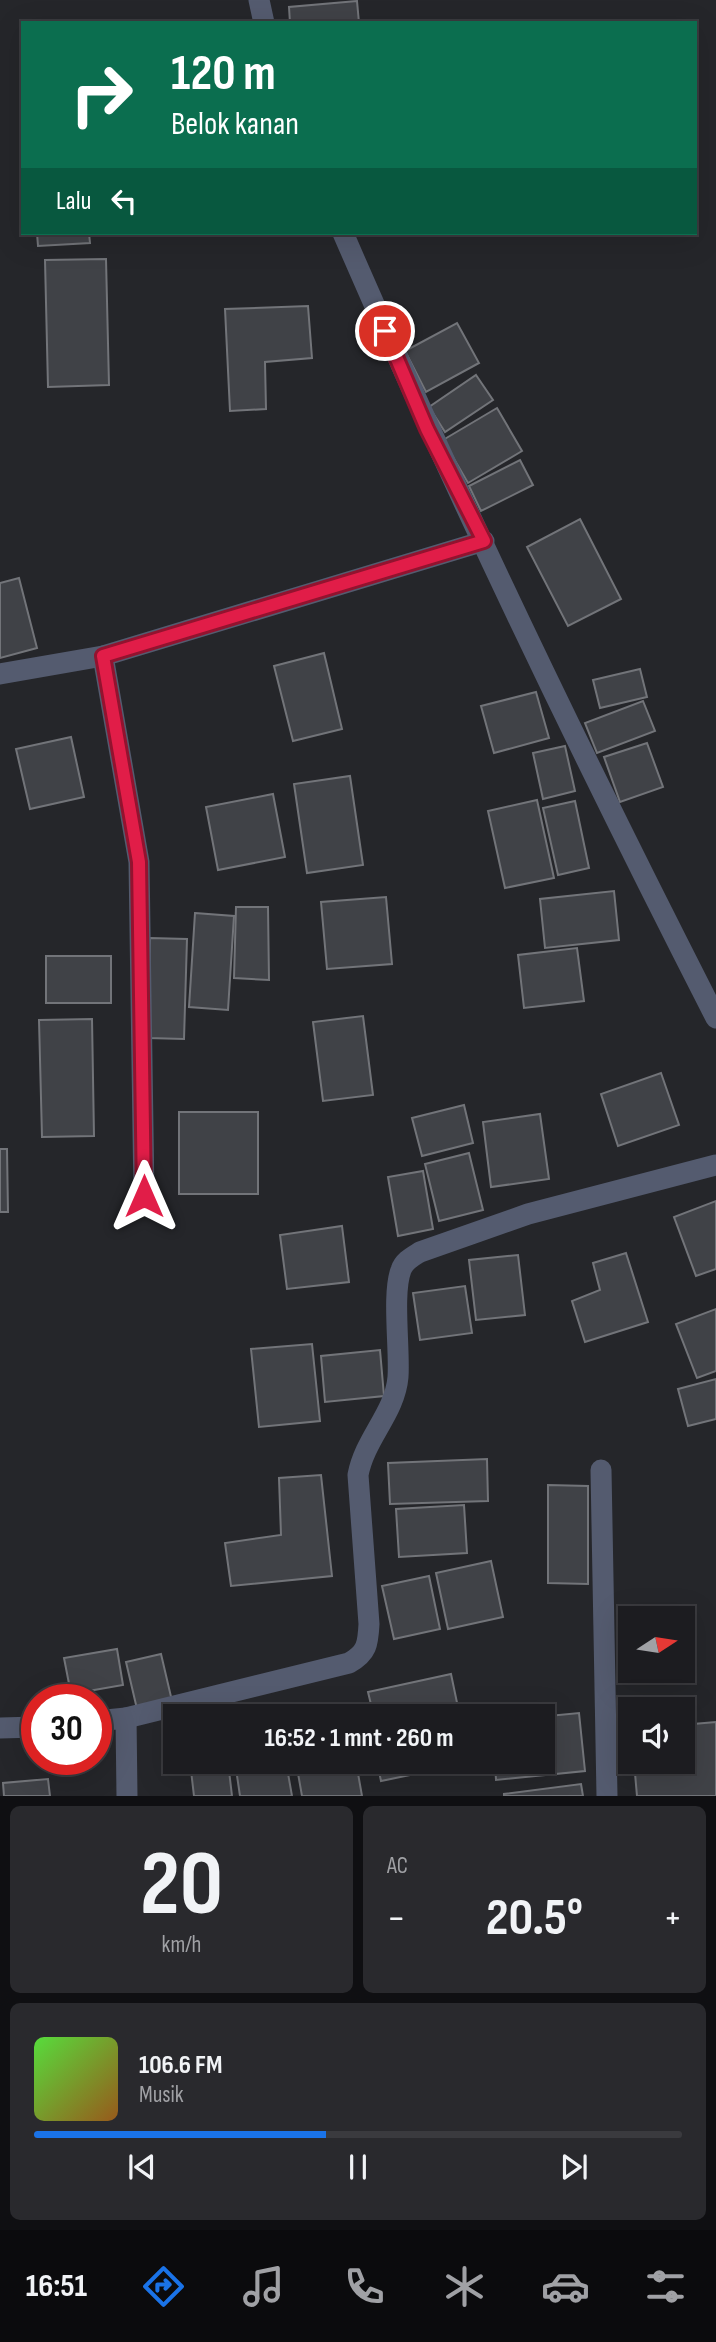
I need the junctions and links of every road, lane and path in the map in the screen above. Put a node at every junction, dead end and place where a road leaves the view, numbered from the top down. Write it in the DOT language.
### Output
graph roads {
  1 [pos="259,0"];
  2 [pos="264,21"];
  3 [pos="343,235"];
  4 [pos="484,541"];
  5 [pos="103,656"];
  6 [pos="0,674"];
  7 [pos="716,1018"];
  8 [pos="716,1165"];
  9 [pos="144,1196"];
  10 [pos="601,1470"];
  11 [pos="126,1718"];
  12 [pos="112,1719"];
  13 [pos="21,1727"];
  14 [pos="0,1728"];
  15 [pos="127,1796"];
  16 [pos="607,1796"];
  1 -- 2 [label="street"];
  3 -- 4 [label="street"];
  4 -- 5 [label="street"];
  4 -- 7 [label="street"];
  5 -- 6 [label="street"];
  5 -- 9 [label="street"];
  8 -- 11 [label="street"];
  10 -- 16 [label="street"];
  11 -- 12 [label="street"];
  11 -- 15 [label="street"];
  13 -- 14 [label="street"];
}
